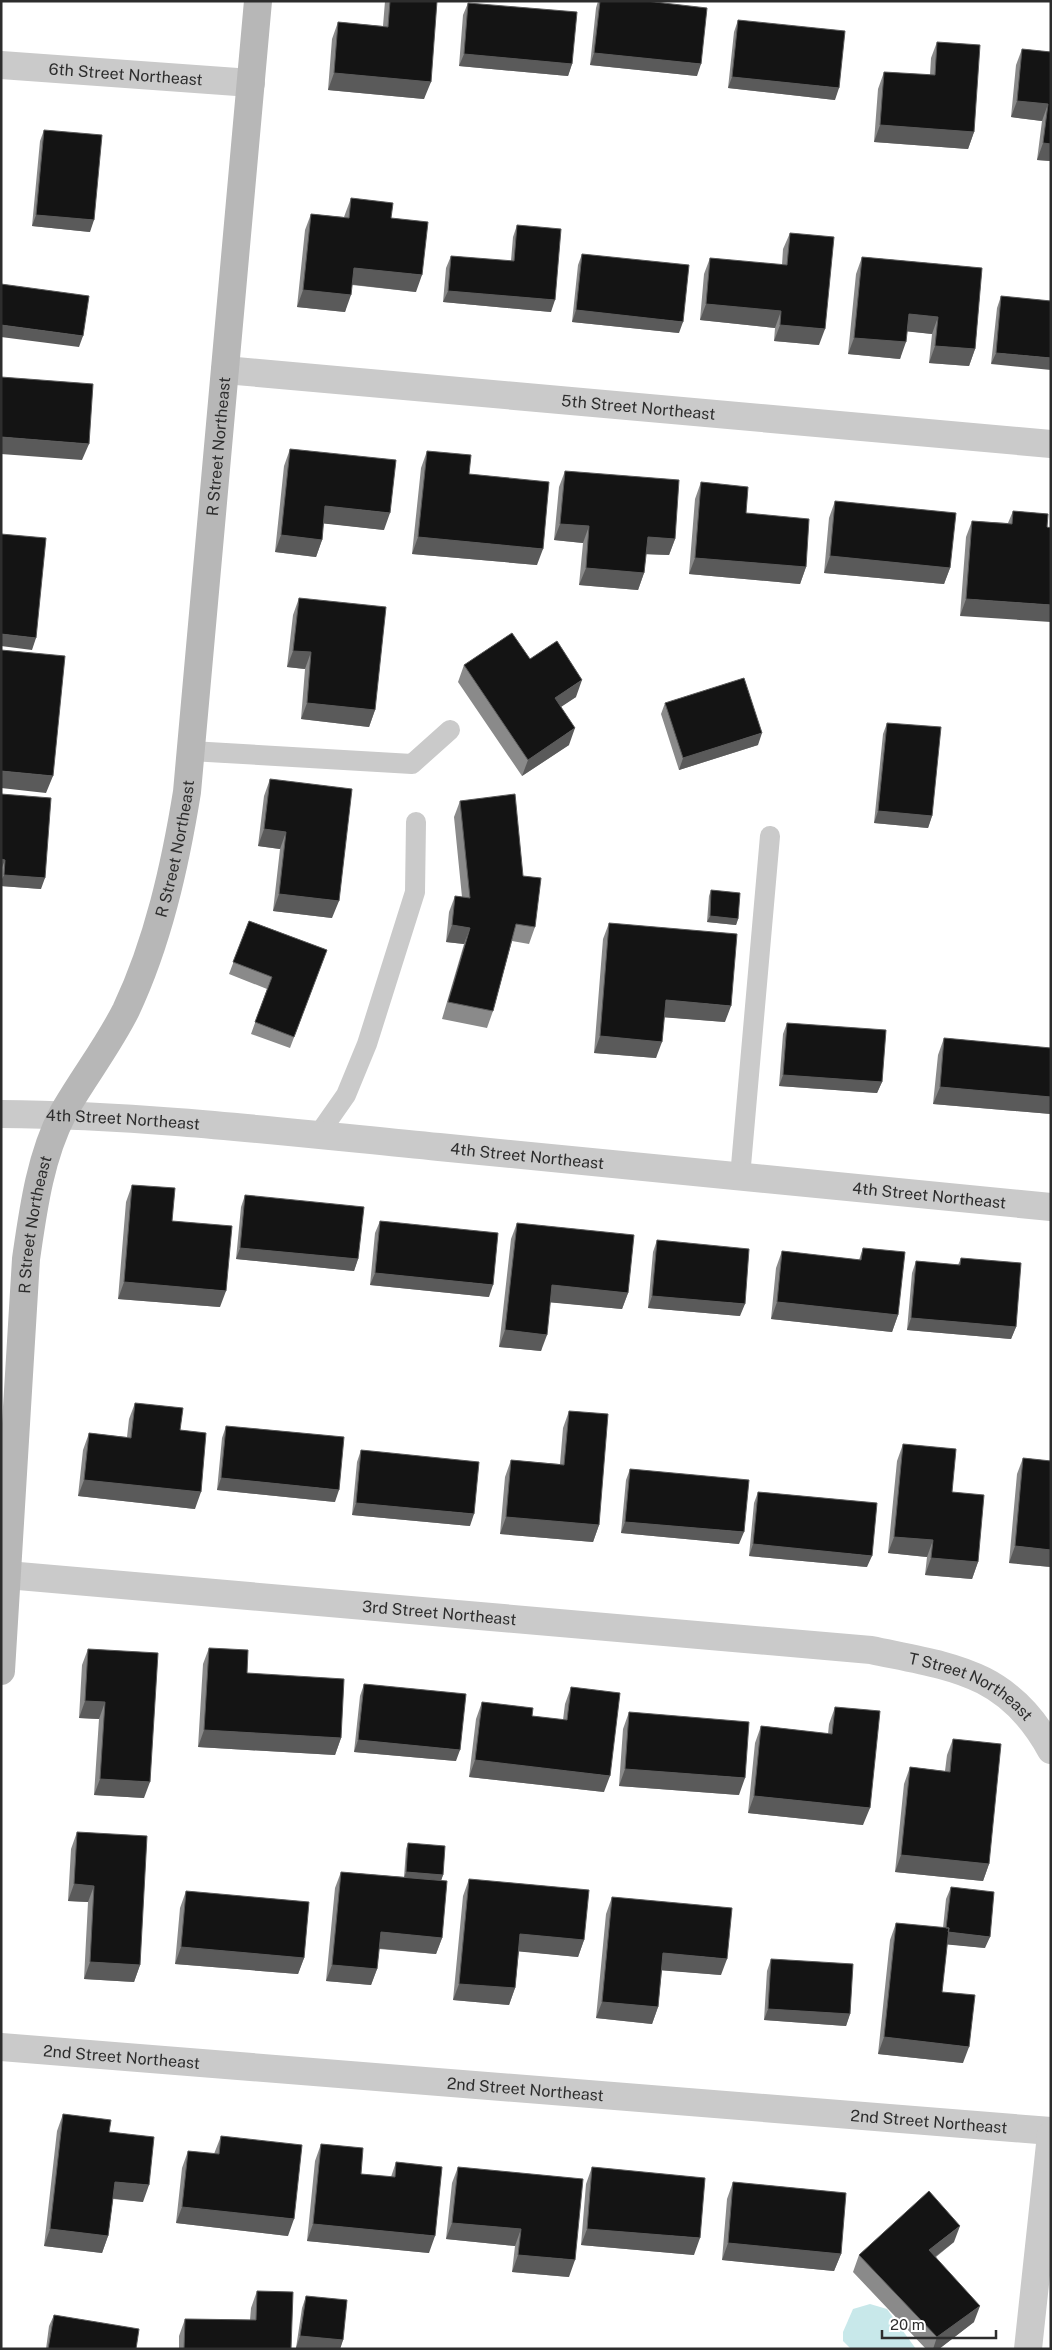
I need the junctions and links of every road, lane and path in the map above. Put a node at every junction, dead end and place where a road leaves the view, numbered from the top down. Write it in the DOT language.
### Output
graph roads {
  1 [pos="258,1"];
  2 [pos="1,65"];
  3 [pos="251,83"];
  4 [pos="225,370"];
  5 [pos="1051,444"];
  6 [pos="450,730"];
  7 [pos="191,751"];
  8 [pos="416,822"];
  9 [pos="770,836"];
  10 [pos="1,1114"];
  11 [pos="63,1114"];
  12 [pos="318,1135"];
  13 [pos="740,1177"];
  14 [pos="1051,1207"];
  15 [pos="7,1575"];
  16 [pos="872,1650"];
  17 [pos="1,1671"];
  18 [pos="1051,1750"];
  19 [pos="1,2047"];
  20 [pos="1051,2131"];
  21 [pos="1051,2135"];
  22 [pos="1028,2349"];
  1 -- 3 [label="street, R Street Northeast"];
  2 -- 3 [label="street, 6th Street Northeast"];
  3 -- 4 [label="street, R Street Northeast"];
  4 -- 5 [label="street, 5th Street Northeast"];
  4 -- 7 [label="street, R Street Northeast"];
  6 -- 7 [label="lane"];
  7 -- 11 [label="street, R Street Northeast"];
  8 -- 12 [label="lane"];
  9 -- 13 [label="lane"];
  10 -- 11 [label="street, 4th Street Northeast"];
  11 -- 12 [label="street, 4th Street Northeast"];
  11 -- 15 [label="street, R Street Northeast"];
  12 -- 13 [label="street, 4th Street Northeast"];
  13 -- 14 [label="street, 4th Street Northeast"];
  15 -- 16 [label="street, 3rd Street Northeast"];
  15 -- 17 [label="street, R Street Northeast"];
  16 -- 18 [label="street, T Street Northeast"];
  19 -- 20 [label="street, 2nd Street Northeast"];
  21 -- 22 [label="street"];
}
